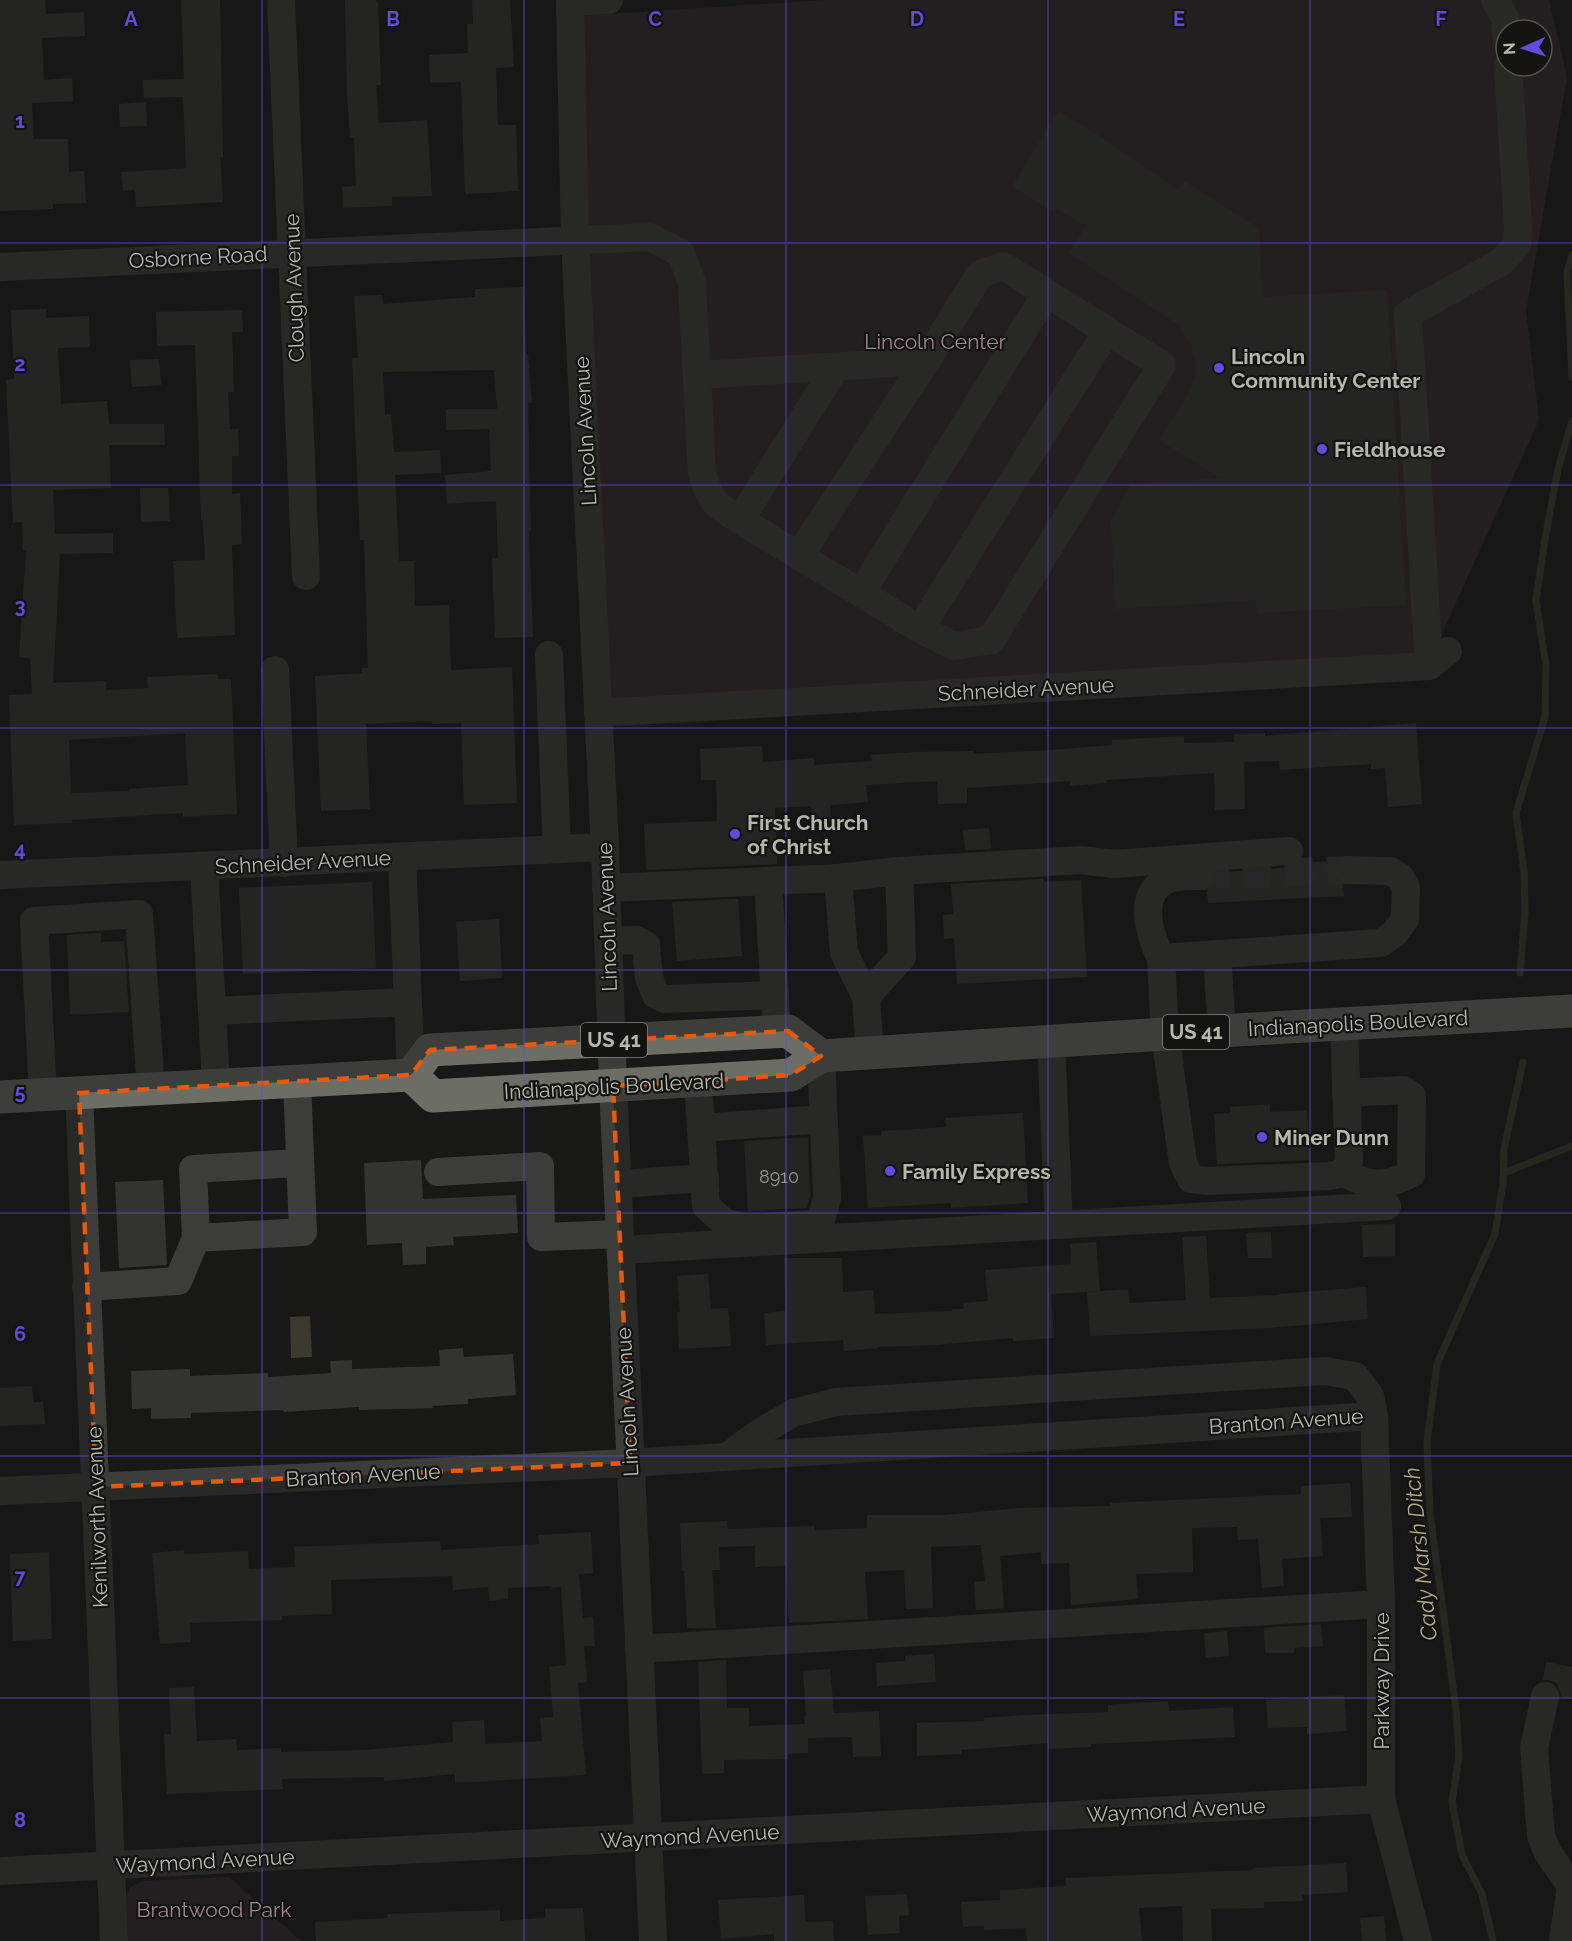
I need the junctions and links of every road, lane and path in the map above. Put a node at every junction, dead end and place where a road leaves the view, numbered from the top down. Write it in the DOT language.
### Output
graph roads {
  1 [pos="281,0"];
  2 [pos="609,0"];
  3 [pos="1495,0"];
  4 [pos="571,1"];
  5 [pos="1505,18"];
  6 [pos="1509,78"];
  7 [pos="575,240"];
  8 [pos="292,252"];
  9 [pos="0,267"];
  10 [pos="1046,294"];
  11 [pos="1107,331"];
  12 [pos="926,361"];
  13 [pos="836,367"];
  14 [pos="697,375"];
  15 [pos="740,520"];
  16 [pos="799,556"];
  17 [pos="306,576"];
  18 [pos="861,593"];
  19 [pos="920,629"];
  20 [pos="549,655"];
  21 [pos="275,670"];
  22 [pos="598,713"];
  23 [pos="605,847"];
  24 [pos="557,849"];
  25 [pos="1289,851"];
  26 [pos="402,857"];
  27 [pos="284,863"];
  28 [pos="204,866"];
  29 [pos="1349,870"];
  30 [pos="84,872"];
  31 [pos="899,872"];
  32 [pos="0,875"];
  33 [pos="1201,876"];
  34 [pos="838,878"];
  35 [pos="768,881"];
  36 [pos="606,888"];
  37 [pos="86,917"];
  38 [pos="608,940"];
  39 [pos="1218,954"];
  40 [pos="1161,958"];
  41 [pos="775,995"];
  42 [pos="866,997"];
  43 [pos="408,1002"];
  44 [pos="213,1011"];
  45 [pos="1572,1011"];
  46 [pos="1344,1025"];
  47 [pos="1222,1031"];
  48 [pos="776,1032"];
  49 [pos="1165,1034"];
  50 [pos="612,1041"];
  51 [pos="1051,1042"];
  52 [pos="870,1053"];
  53 [pos="821,1056"];
  54 [pos="411,1075"];
  55 [pos="297,1081"];
  56 [pos="698,1081"];
  57 [pos="216,1085"];
  58 [pos="613,1086"];
  59 [pos="151,1089"];
  60 [pos="79,1093"];
  61 [pos="1346,1093"];
  62 [pos="43,1095"];
  63 [pos="0,1097"];
  64 [pos="822,1119"];
  65 [pos="701,1128"];
  66 [pos="299,1163"];
  67 [pos="438,1172"];
  68 [pos="1344,1173"];
  69 [pos="705,1178"];
  70 [pos="618,1184"];
  71 [pos="1387,1206"];
  72 [pos="1059,1225"];
  73 [pos="196,1238"];
  74 [pos="620,1242"];
  75 [pos="86,1287"];
  76 [pos="1374,1416"];
  77 [pos="727,1457"];
  78 [pos="630,1463"];
  79 [pos="96,1487"];
  80 [pos="0,1491"];
  81 [pos="1381,1605"];
  82 [pos="639,1649"];
  83 [pos="1545,1696"];
  84 [pos="1381,1799"];
  85 [pos="648,1838"];
  86 [pos="110,1866"];
  87 [pos="0,1871"];
  88 [pos="1571,1886"];
  89 [pos="114,1941"];
  90 [pos="653,1941"];
  91 [pos="1418,1941"];
  92 [pos="1563,1941"];
  1 -- 8 [label="street, Clough Avenue"];
  2 -- 4 [label="street"];
  3 -- 5 [label="street"];
  4 -- 7 [label="street, Lincoln Avenue"];
  6 -- 22 [label="street, Schneider Avenue"];
  7 -- 8 [label="street, Osborne Road"];
  7 -- 14 [label="street, Osborne Road"];
  7 -- 22 [label="street, Lincoln Avenue"];
  8 -- 9 [label="street, Osborne Road"];
  8 -- 17 [label="street, Clough Avenue"];
  10 -- 11 [label="street"];
  10 -- 12 [label="street"];
  10 -- 18 [label="street"];
  11 -- 19 [label="street"];
  11 -- 19 [label="street, Osborne Road"];
  12 -- 13 [label="street"];
  12 -- 16 [label="street"];
  13 -- 14 [label="street"];
  13 -- 15 [label="street"];
  14 -- 15 [label="street, Osborne Road"];
  15 -- 16 [label="street, Osborne Road"];
  16 -- 18 [label="street, Osborne Road"];
  18 -- 19 [label="street, Osborne Road"];
  20 -- 24 [label="street"];
  21 -- 27 [label="street"];
  22 -- 23 [label="street, Lincoln Avenue"];
  23 -- 24 [label="street, Schneider Avenue"];
  23 -- 36 [label="street, Lincoln Avenue"];
  24 -- 26 [label="street, Schneider Avenue"];
  25 -- 31 [label="street"];
  26 -- 27 [label="street, Schneider Avenue"];
  26 -- 43 [label="street"];
  27 -- 28 [label="street, Schneider Avenue"];
  28 -- 30 [label="street, Schneider Avenue"];
  28 -- 44 [label="street"];
  29 -- 39 [label="street"];
  30 -- 32 [label="street, Schneider Avenue"];
  30 -- 37 [label="street"];
  31 -- 34 [label="street"];
  31 -- 42 [label="street"];
  33 -- 40 [label="street"];
  34 -- 35 [label="street"];
  34 -- 42 [label="street"];
  35 -- 36 [label="street"];
  35 -- 41 [label="street"];
  36 -- 38 [label="street, Lincoln Avenue"];
  37 -- 59 [label="street"];
  37 -- 62 [label="street"];
  38 -- 41 [label="street"];
  38 -- 50 [label="street, Lincoln Avenue"];
  39 -- 40 [label="street"];
  39 -- 47 [label="street"];
  40 -- 49 [label="street"];
  41 -- 48 [label="street"];
  42 -- 52 [label="street"];
  43 -- 44 [label="street"];
  43 -- 54 [label="street"];
  44 -- 57 [label="street"];
  45 -- 46 [label="highway, Indianapolis Boulevard / US 41"];
  46 -- 47 [label="highway, Indianapolis Boulevard / US 41"];
  46 -- 61 [label="street"];
  47 -- 49 [label="highway, Indianapolis Boulevard / US 41"];
  48 -- 50 [label="highway, US 41"];
  48 -- 53 [label="highway, US 41"];
  49 -- 51 [label="highway, Indianapolis Boulevard / US 41"];
  49 -- 68 [label="street"];
  50 -- 54 [label="highway, US 41"];
  50 -- 58 [label="street, Lincoln Avenue"];
  51 -- 52 [label="highway, Indianapolis Boulevard / US 41"];
  51 -- 72 [label="street"];
  52 -- 53 [label="highway, Indianapolis Boulevard / US 41"];
  53 -- 56 [label="highway, Indianapolis Boulevard / US 41"];
  53 -- 64 [label="street"];
  54 -- 55 [label="highway"];
  54 -- 58 [label="highway, Indianapolis Boulevard / US 41"];
  55 -- 57 [label="highway"];
  55 -- 66 [label="street"];
  56 -- 58 [label="highway, Indianapolis Boulevard / US 41"];
  56 -- 65 [label="street"];
  57 -- 59 [label="highway"];
  58 -- 70 [label="street, Lincoln Avenue"];
  59 -- 60 [label="highway"];
  60 -- 62 [label="highway"];
  60 -- 75 [label="street, Kenilworth Avenue"];
  61 -- 68 [label="street"];
  61 -- 68 [label="street"];
  62 -- 63 [label="highway"];
  64 -- 65 [label="street"];
  64 -- 69 [label="street"];
  65 -- 69 [label="street"];
  66 -- 73 [label="street"];
  66 -- 73 [label="street"];
  67 -- 74 [label="street"];
  69 -- 70 [label="street"];
  70 -- 74 [label="street, Lincoln Avenue"];
  71 -- 72 [label="street"];
  72 -- 74 [label="street"];
  73 -- 75 [label="street"];
  74 -- 78 [label="street, Lincoln Avenue"];
  75 -- 79 [label="street, Kenilworth Avenue"];
  76 -- 77 [label="street, Branton Avenue"];
  76 -- 77 [label="street, Branton Avenue"];
  76 -- 81 [label="street, Parkway Drive"];
  77 -- 78 [label="street, Branton Avenue"];
  78 -- 79 [label="street, Branton Avenue"];
  78 -- 82 [label="street, Lincoln Avenue"];
  79 -- 80 [label="street, Branton Avenue"];
  79 -- 86 [label="street, Kenilworth Avenue"];
  81 -- 82 [label="street"];
  81 -- 84 [label="street, Parkway Drive"];
  82 -- 85 [label="street, Lincoln Avenue"];
  83 -- 88 [label="street"];
  84 -- 85 [label="street, Waymond Avenue"];
  84 -- 91 [label="street, Parkway Drive"];
  85 -- 86 [label="street, Waymond Avenue"];
  85 -- 90 [label="street, Lincoln Avenue"];
  86 -- 87 [label="street, Waymond Avenue"];
  86 -- 89 [label="street, Kenilworth Avenue"];
  88 -- 92 [label="street"];
}
